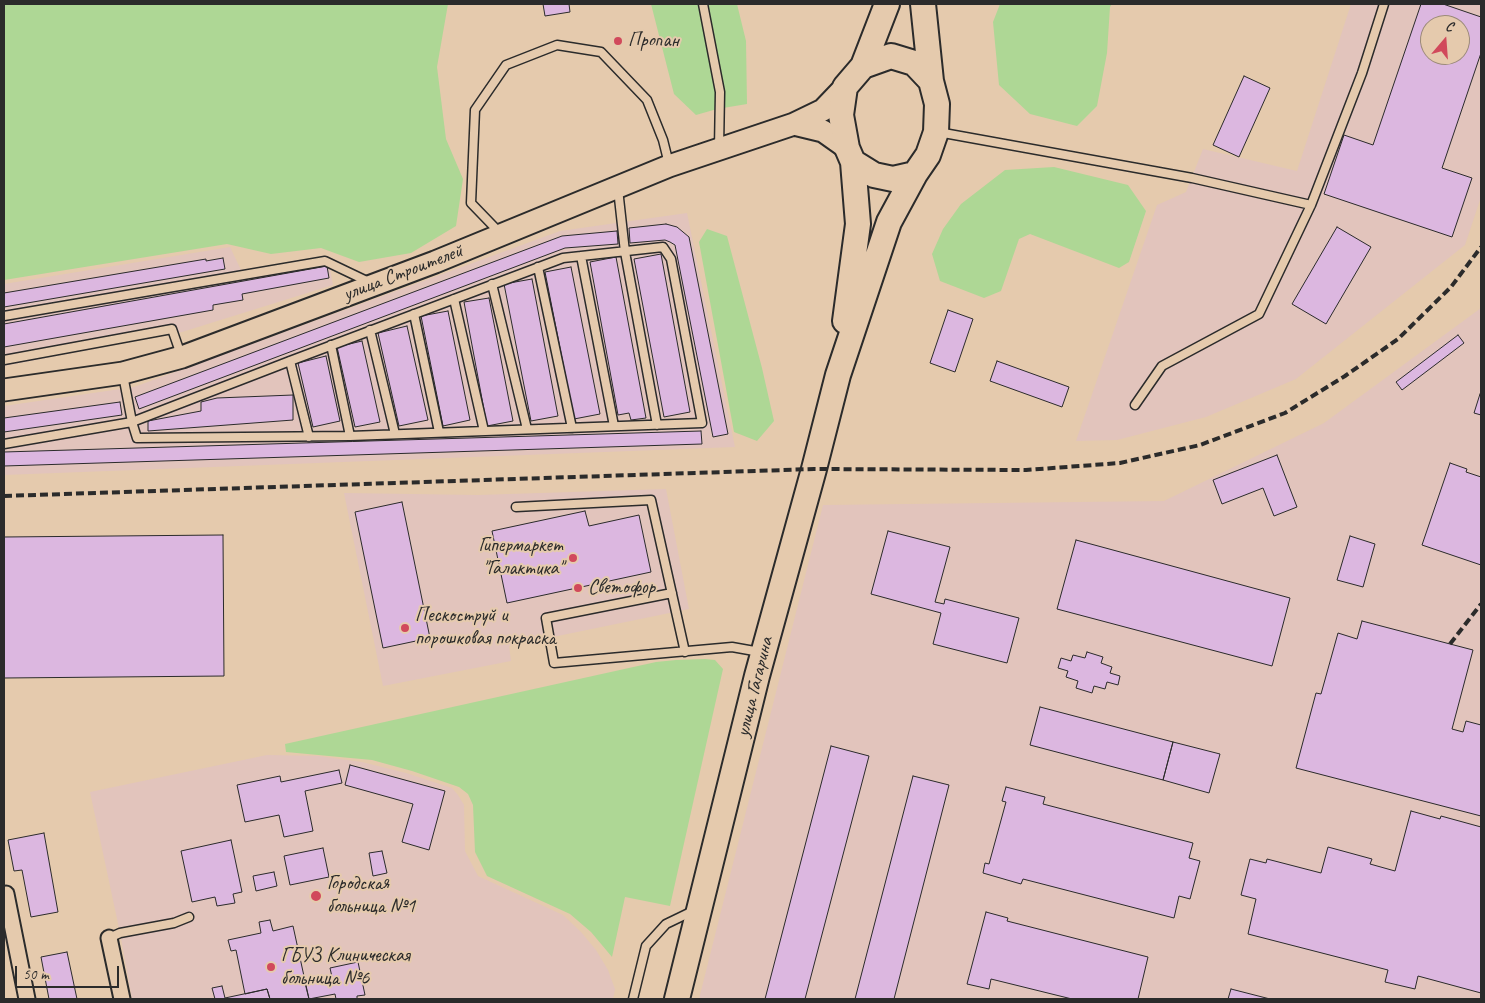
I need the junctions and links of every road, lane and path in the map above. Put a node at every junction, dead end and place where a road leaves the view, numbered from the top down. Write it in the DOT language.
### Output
graph roads {
  1 [pos="703,4"];
  2 [pos="887,4"];
  3 [pos="923,4"];
  4 [pos="1384,4"];
  5 [pos="864,66"];
  6 [pos="931,81"];
  7 [pos="844,86"];
  8 [pos="794,124"];
  9 [pos="936,132"];
  10 [pos="719,149"];
  11 [pos="850,155"];
  12 [pos="669,166"];
  13 [pos="915,174"];
  14 [pos="617,187"];
  15 [pos="1310,205"];
  16 [pos="501,235"];
  17 [pos="625,252"];
  18 [pos="581,256"];
  19 [pos="538,267"];
  20 [pos="492,284"];
  21 [pos="375,285"];
  22 [pos="454,299"];
  23 [pos="414,314"];
  24 [pos="4,316"];
  25 [pos="370,330"];
  26 [pos="331,345"];
  27 [pos="182,357"];
  28 [pos="4,360"];
  29 [pos="290,360"];
  30 [pos="123,373"];
  31 [pos="838,375"];
  32 [pos="4,390"];
  33 [pos="1135,405"];
  34 [pos="132,422"];
  35 [pos="658,425"];
  36 [pos="614,426"];
  37 [pos="572,428"];
  38 [pos="527,429"];
  39 [pos="484,431"];
  40 [pos="439,432"];
  41 [pos="395,434"];
  42 [pos="350,436"];
  43 [pos="309,437"];
  44 [pos="4,444"];
  45 [pos="516,507"];
  46 [pos="672,593"];
  47 [pos="685,652"];
  48 [pos="763,653"];
  49 [pos="6,894"];
  50 [pos="701,907"];
  51 [pos="189,917"];
  52 [pos="109,938"];
  53 [pos="27,999"];
  54 [pos="122,999"];
  55 [pos="633,999"];
  56 [pos="677,999"];
  1 -- 10 [label="lane"];
  2 -- 5 [label="main road"];
  3 -- 6 [label="main road"];
  4 -- 15 [label="lane"];
  5 -- 6 [label="main road"];
  5 -- 7 [label="main road"];
  6 -- 9 [label="main road"];
  7 -- 8 [label="main road, улица Строителей"];
  7 -- 11 [label="main road"];
  8 -- 10 [label="main road, улица Строителей"];
  8 -- 11 [label="main road"];
  9 -- 13 [label="main road"];
  9 -- 15 [label="lane"];
  10 -- 12 [label="main road, улица Строителей"];
  11 -- 13 [label="main road"];
  11 -- 31 [label="main road"];
  12 -- 14 [label="main road, улица Строителей"];
  12 -- 16 [label="lane"];
  13 -- 31 [label="main road"];
  14 -- 16 [label="main road, улица Строителей"];
  14 -- 17 [label="lane"];
  15 -- 33 [label="lane"];
  16 -- 21 [label="main road, улица Строителей"];
  17 -- 18 [label="lane"];
  17 -- 35 [label="lane"];
  17 -- 35 [label="lane"];
  18 -- 19 [label="lane"];
  18 -- 36 [label="lane"];
  19 -- 20 [label="lane"];
  19 -- 37 [label="lane"];
  20 -- 22 [label="lane"];
  20 -- 38 [label="lane"];
  21 -- 24 [label="lane"];
  21 -- 27 [label="main road, улица Строителей"];
  22 -- 23 [label="lane"];
  22 -- 39 [label="lane"];
  23 -- 25 [label="lane"];
  23 -- 40 [label="lane"];
  25 -- 26 [label="lane"];
  25 -- 41 [label="lane"];
  26 -- 29 [label="lane"];
  26 -- 42 [label="lane"];
  27 -- 28 [label="lane"];
  27 -- 30 [label="main road, улица Строителей"];
  29 -- 34 [label="lane"];
  29 -- 43 [label="lane"];
  30 -- 32 [label="main road, улица Строителей"];
  30 -- 34 [label="lane"];
  31 -- 48 [label="main road, улица Гагарина"];
  34 -- 43 [label="lane"];
  34 -- 44 [label="lane"];
  35 -- 36 [label="lane"];
  36 -- 37 [label="lane"];
  37 -- 38 [label="lane"];
  38 -- 39 [label="lane"];
  39 -- 40 [label="lane"];
  40 -- 41 [label="lane"];
  41 -- 42 [label="lane"];
  42 -- 43 [label="lane"];
  45 -- 46 [label="lane"];
  46 -- 47 [label="lane"];
  46 -- 47 [label="lane"];
  47 -- 48 [label="lane"];
  48 -- 50 [label="main road, улица Гагарина"];
  49 -- 53 [label="street"];
  50 -- 55 [label="lane"];
  50 -- 56 [label="main road, улица Гагарина"];
  51 -- 52 [label="lane"];
  52 -- 54 [label="street"];
}
